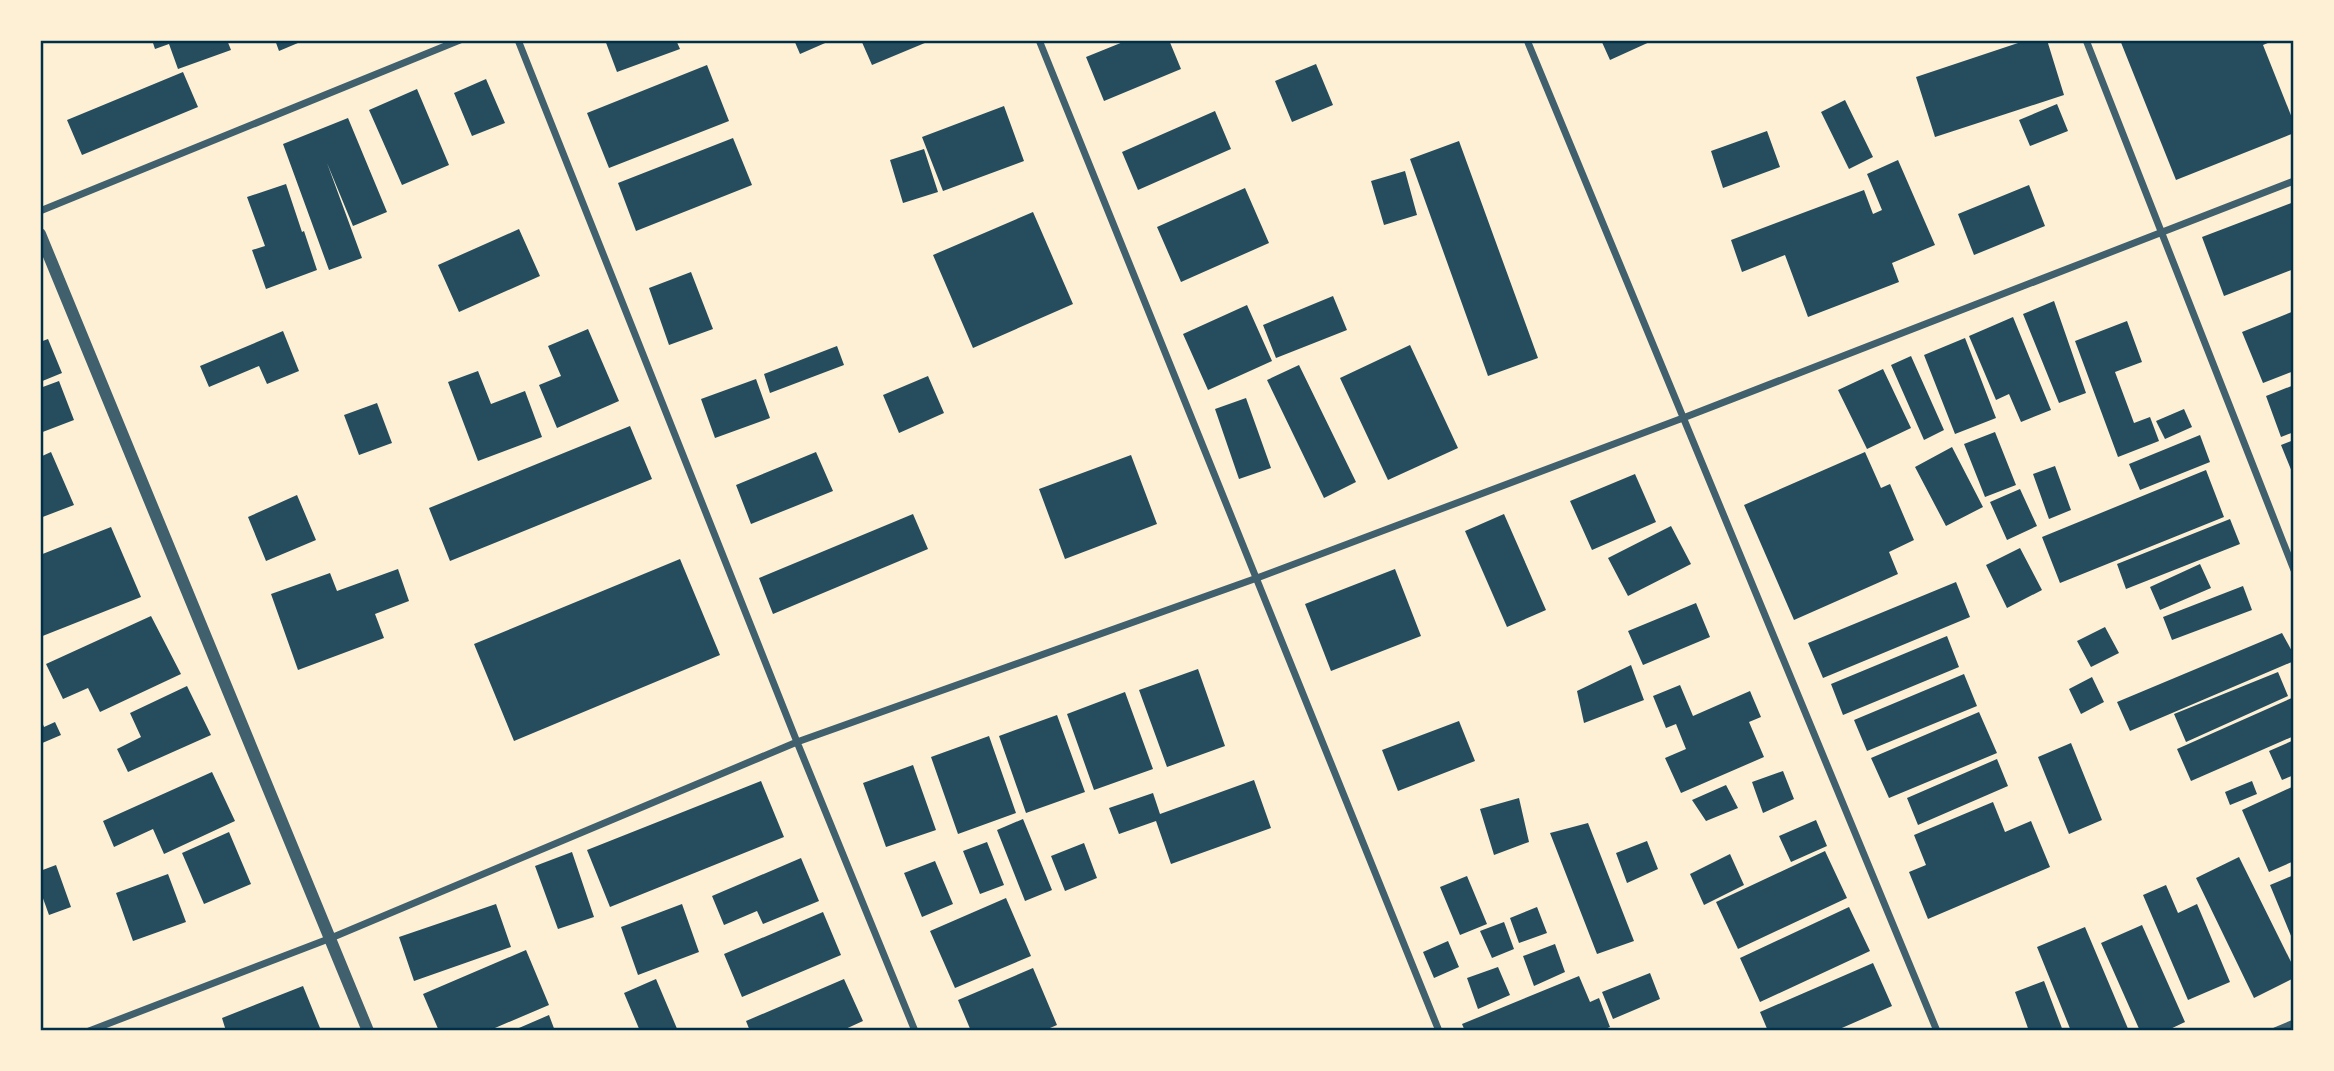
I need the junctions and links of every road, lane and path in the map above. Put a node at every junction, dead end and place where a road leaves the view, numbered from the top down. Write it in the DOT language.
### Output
graph roads {
  1 [pos="460,40"];
  2 [pos="517,40"];
  3 [pos="1039,40"];
  4 [pos="1527,40"];
  5 [pos="2086,40"];
  6 [pos="2294,181"];
  7 [pos="40,211"];
  8 [pos="40,234"];
  9 [pos="2162,234"];
  10 [pos="1684,418"];
  11 [pos="2294,570"];
  12 [pos="1256,578"];
  13 [pos="797,742"];
  14 [pos="331,938"];
  15 [pos="2294,1023"];
  16 [pos="89,1031"];
  17 [pos="368,1031"];
  18 [pos="915,1031"];
  19 [pos="1439,1031"];
  20 [pos="1937,1031"];
  21 [pos="2275,1031"];
  1 -- 7 [label="street"];
  2 -- 13 [label="street"];
  3 -- 12 [label="street"];
  4 -- 10 [label="street"];
  5 -- 9 [label="street"];
  6 -- 9 [label="street"];
  8 -- 14 [label="street"];
  9 -- 10 [label="street"];
  9 -- 11 [label="street"];
  10 -- 12 [label="street"];
  10 -- 20 [label="street"];
  12 -- 13 [label="street"];
  12 -- 19 [label="street"];
  13 -- 14 [label="street"];
  13 -- 18 [label="street"];
  14 -- 16 [label="street"];
  14 -- 17 [label="street"];
  15 -- 21 [label="street"];
}
